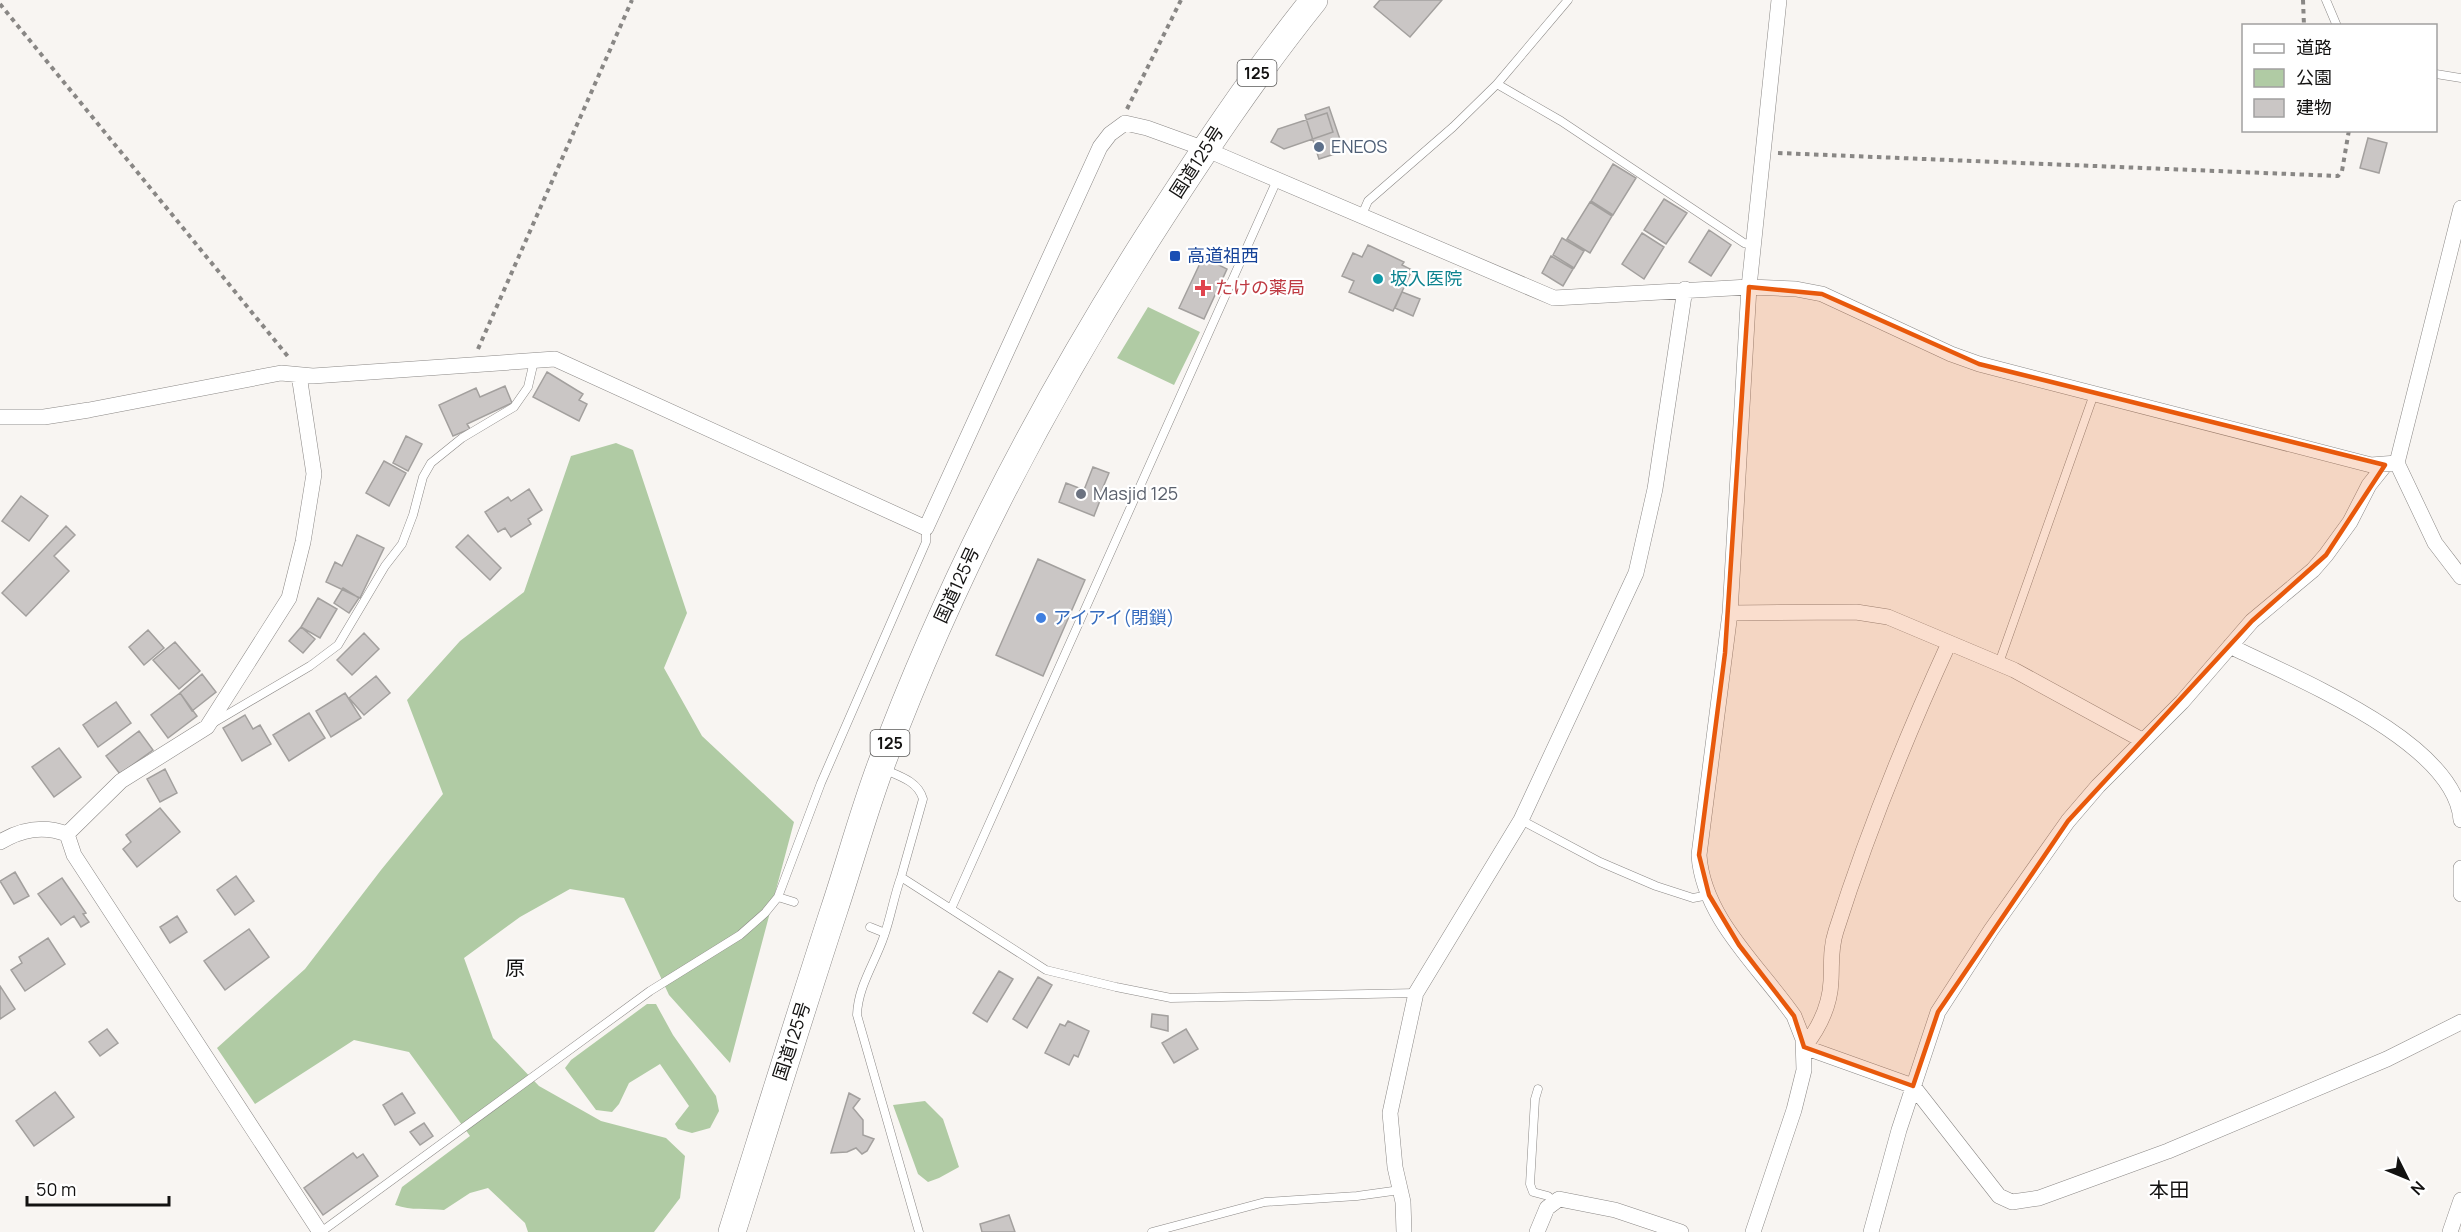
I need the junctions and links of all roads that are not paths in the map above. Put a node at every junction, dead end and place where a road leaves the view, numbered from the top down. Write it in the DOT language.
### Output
graph roads {
  1 [pos="1314,0"];
  2 [pos="1568,0"];
  3 [pos="1779,0"];
  4 [pos="2326,0"];
  5 [pos="2336,24"];
  6 [pos="2437,74"];
  7 [pos="2461,78"];
  8 [pos="1497,84"];
  9 [pos="1205,149"];
  10 [pos="1276,180"];
  11 [pos="2461,208"];
  12 [pos="1361,217"];
  13 [pos="1753,245"];
  14 [pos="1749,287"];
  15 [pos="1685,290"];
  16 [pos="534,361"];
  17 [pos="298,375"];
  18 [pos="2094,394"];
  19 [pos="0,417"];
  20 [pos="2391,464"];
  21 [pos="926,528"];
  22 [pos="2461,576"];
  23 [pos="1730,613"];
  24 [pos="1949,643"];
  25 [pos="2230,646"];
  26 [pos="1999,663"];
  27 [pos="207,727"];
  28 [pos="2142,740"];
  29 [pos="880,768"];
  30 [pos="2458,800"];
  31 [pos="1521,820"];
  32 [pos="2461,820"];
  33 [pos="67,834"];
  34 [pos="0,842"];
  35 [pos="2461,868"];
  36 [pos="900,877"];
  37 [pos="2461,894"];
  38 [pos="1709,895"];
  39 [pos="778,897"];
  40 [pos="794,903"];
  41 [pos="951,909"];
  42 [pos="870,927"];
  43 [pos="885,933"];
  44 [pos="1416,993"];
  45 [pos="2461,1022"];
  46 [pos="1804,1047"];
  47 [pos="1913,1086"];
  48 [pos="1538,1089"];
  49 [pos="1400,1190"];
  50 [pos="2461,1200"];
  51 [pos="1554,1202"];
  52 [pos="321,1232"];
  53 [pos="732,1232"];
  54 [pos="919,1232"];
  55 [pos="1152,1232"];
  56 [pos="1404,1232"];
  57 [pos="1537,1232"];
  58 [pos="1681,1232"];
  59 [pos="1753,1232"];
  60 [pos="1871,1232"];
  61 [pos="2450,1232"];
  1 -- 9 [label="highway, 国道125号 / 125"];
  2 -- 8 [label="lane"];
  3 -- 13 [label="street"];
  4 -- 5 [label="lane"];
  6 -- 7 [label="lane"];
  8 -- 12 [label="lane"];
  8 -- 13 [label="lane"];
  9 -- 10 [label="street"];
  9 -- 21 [label="street"];
  9 -- 29 [label="highway, 国道125号 / 125"];
  10 -- 12 [label="street"];
  10 -- 41 [label="lane"];
  11 -- 20 [label="street"];
  12 -- 15 [label="street"];
  13 -- 14 [label="street"];
  14 -- 15 [label="street"];
  14 -- 18 [label="street"];
  14 -- 23 [label="street"];
  15 -- 31 [label="street"];
  16 -- 17 [label="street"];
  16 -- 21 [label="street"];
  16 -- 27 [label="lane"];
  17 -- 19 [label="street"];
  17 -- 27 [label="street"];
  18 -- 20 [label="street"];
  18 -- 26 [label="lane"];
  20 -- 22 [label="street"];
  20 -- 25 [label="street"];
  21 -- 39 [label="lane"];
  23 -- 24 [label="street"];
  23 -- 38 [label="street"];
  24 -- 26 [label="street"];
  24 -- 46 [label="street"];
  25 -- 28 [label="street"];
  25 -- 30 [label="street"];
  26 -- 28 [label="street"];
  27 -- 33 [label="street"];
  28 -- 47 [label="street"];
  29 -- 36 [label="lane"];
  29 -- 53 [label="highway, 国道125号 / 125"];
  30 -- 32 [label="street"];
  31 -- 38 [label="lane"];
  31 -- 44 [label="street"];
  33 -- 34 [label="street"];
  33 -- 52 [label="street"];
  35 -- 37 [label="street"];
  36 -- 41 [label="lane"];
  36 -- 43 [label="lane"];
  38 -- 46 [label="street"];
  39 -- 40 [label="lane"];
  39 -- 52 [label="lane"];
  41 -- 44 [label="lane"];
  42 -- 43 [label="lane"];
  43 -- 54 [label="lane"];
  44 -- 49 [label="street"];
  45 -- 47 [label="street"];
  46 -- 47 [label="street"];
  46 -- 59 [label="street"];
  47 -- 60 [label="street"];
  48 -- 51 [label="lane"];
  49 -- 55 [label="lane"];
  49 -- 56 [label="street"];
  50 -- 61 [label="street"];
  51 -- 57 [label="street"];
  51 -- 58 [label="street"];
}
